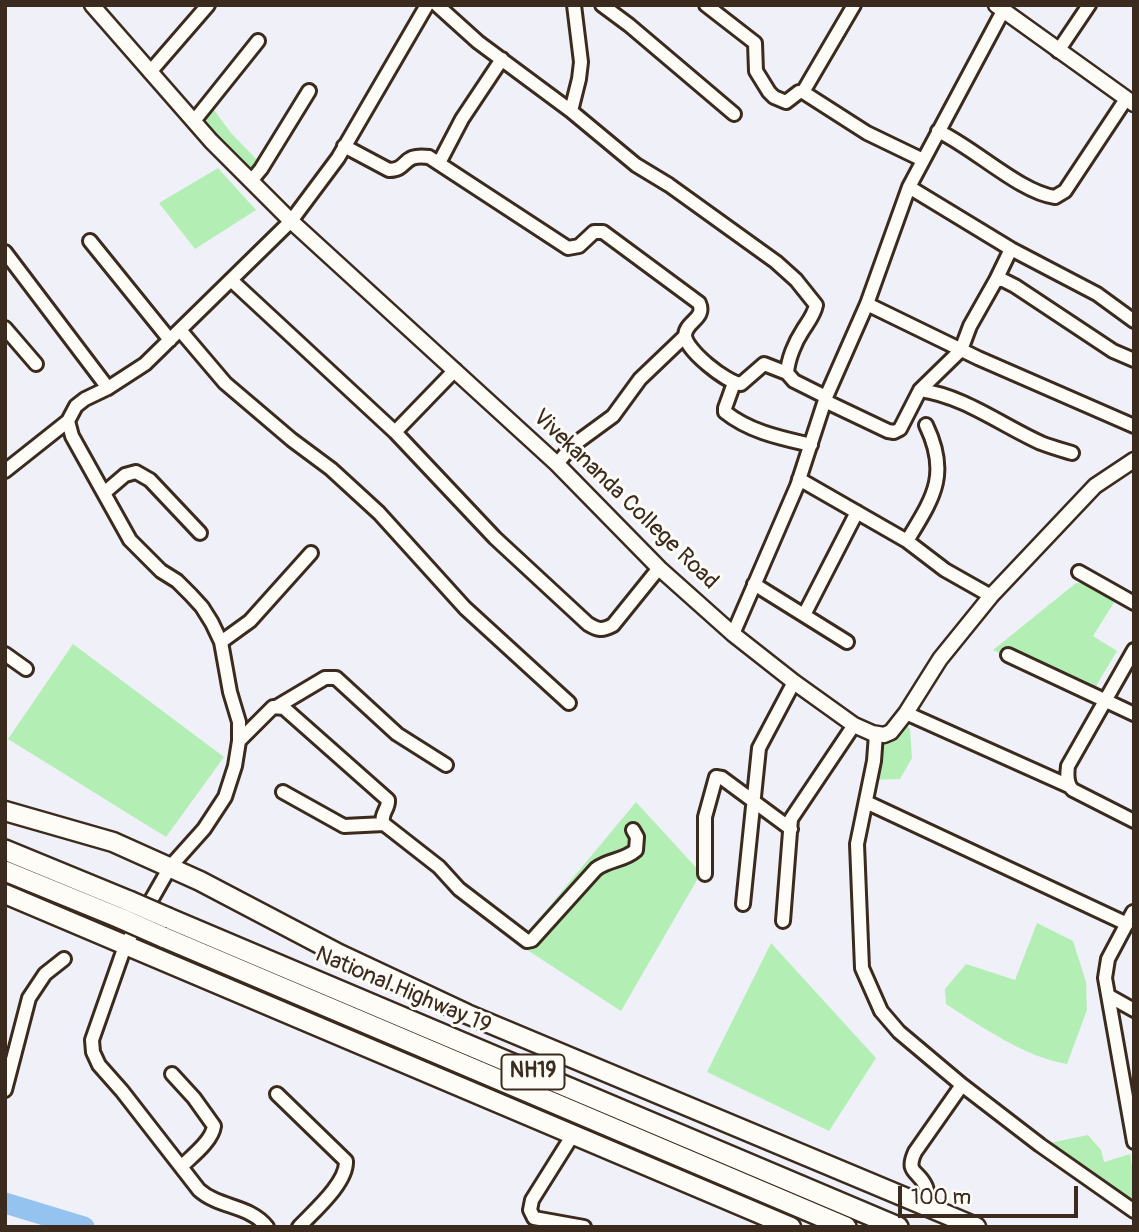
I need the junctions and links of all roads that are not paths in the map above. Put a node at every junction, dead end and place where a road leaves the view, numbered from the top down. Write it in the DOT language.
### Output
graph roads {
  1 [pos="92,5"];
  2 [pos="208,5"];
  3 [pos="426,5"];
  4 [pos="437,5"];
  5 [pos="574,5"];
  6 [pos="602,5"];
  7 [pos="706,5"];
  8 [pos="854,5"];
  9 [pos="1089,5"];
  10 [pos="1000,8"];
  11 [pos="258,41"];
  12 [pos="1058,51"];
  13 [pos="502,59"];
  14 [pos="150,72"];
  15 [pos="309,91"];
  16 [pos="803,92"];
  17 [pos="1130,102"];
  18 [pos="570,111"];
  19 [pos="733,114"];
  20 [pos="194,121"];
  21 [pos="938,131"];
  22 [pos="344,146"];
  23 [pos="922,160"];
  24 [pos="439,163"];
  25 [pos="251,181"];
  26 [pos="909,187"];
  27 [pos="291,221"];
  28 [pos="90,241"];
  29 [pos="1011,249"];
  30 [pos="5,252"];
  31 [pos="231,281"];
  32 [pos="996,281"];
  33 [pos="867,303"];
  34 [pos="1133,320"];
  35 [pos="5,328"];
  36 [pos="180,330"];
  37 [pos="685,336"];
  38 [pos="170,340"];
  39 [pos="961,350"];
  40 [pos="1134,360"];
  41 [pos="36,364"];
  42 [pos="455,370"];
  43 [pos="787,373"];
  44 [pos="734,383"];
  45 [pos="108,388"];
  46 [pos="920,390"];
  47 [pos="826,399"];
  48 [pos="68,421"];
  49 [pos="926,425"];
  50 [pos="1134,426"];
  51 [pos="395,432"];
  52 [pos="811,445"];
  53 [pos="1072,453"];
  54 [pos="1134,460"];
  55 [pos="557,464"];
  56 [pos="5,471"];
  57 [pos="799,479"];
  58 [pos="104,493"];
  59 [pos="856,512"];
  60 [pos="200,533"];
  61 [pos="907,541"];
  62 [pos="311,553"];
  63 [pos="659,568"];
  64 [pos="1079,572"];
  65 [pos="754,584"];
  66 [pos="990,596"];
  67 [pos="1134,603"];
  68 [pos="804,615"];
  69 [pos="733,634"];
  70 [pos="220,642"];
  71 [pos="847,642"];
  72 [pos="1134,650"];
  73 [pos="5,653"];
  74 [pos="1008,654"];
  75 [pos="26,669"];
  76 [pos="794,682"];
  77 [pos="1105,700"];
  78 [pos="569,703"];
  79 [pos="278,706"];
  80 [pos="906,713"];
  81 [pos="1134,714"];
  82 [pos="854,724"];
  83 [pos="876,734"];
  84 [pos="239,741"];
  85 [pos="446,765"];
  86 [pos="1069,786"];
  87 [pos="283,792"];
  88 [pos="754,801"];
  89 [pos="866,802"];
  90 [pos="5,811"];
  91 [pos="1134,821"];
  92 [pos="384,824"];
  93 [pos="790,829"];
  94 [pos="633,830"];
  95 [pos="5,850"];
  96 [pos="170,867"];
  97 [pos="5,871"];
  98 [pos="705,874"];
  99 [pos="5,894"];
  100 [pos="743,904"];
  101 [pos="125,910"];
  102 [pos="1132,915"];
  103 [pos="783,921"];
  104 [pos="165,927"];
  105 [pos="125,946"];
  106 [pos="64,959"];
  107 [pos="1109,996"];
  108 [pos="1134,1010"];
  109 [pos="1119,1053"];
  110 [pos="1134,1060"];
  111 [pos="172,1074"];
  112 [pos="962,1085"];
  113 [pos="5,1090"];
  114 [pos="277,1094"];
  115 [pos="569,1141"];
  116 [pos="1134,1142"];
  117 [pos="181,1167"];
  118 [pos="929,1205"];
  119 [pos="1134,1211"];
  120 [pos="529,1222"];
  121 [pos="269,1227"];
  122 [pos="299,1227"];
  123 [pos="584,1227"];
  124 [pos="791,1227"];
  125 [pos="846,1227"];
  126 [pos="898,1227"];
  127 [pos="976,1227"];
  1 -- 14 [label="street, Vivekananda College Road"];
  2 -- 14 [label="street"];
  3 -- 22 [label="street"];
  4 -- 13 [label="street"];
  5 -- 18 [label="street"];
  6 -- 19 [label="street"];
  7 -- 16 [label="street"];
  8 -- 16 [label="street"];
  9 -- 12 [label="street"];
  10 -- 12 [label="street"];
  10 -- 21 [label="street"];
  11 -- 20 [label="street"];
  12 -- 17 [label="street"];
  13 -- 18 [label="street"];
  13 -- 24 [label="street"];
  14 -- 20 [label="street, Vivekananda College Road"];
  15 -- 25 [label="street"];
  16 -- 23 [label="street"];
  17 -- 21 [label="street"];
  18 -- 43 [label="street"];
  20 -- 25 [label="street, Vivekananda College Road"];
  21 -- 23 [label="street"];
  22 -- 24 [label="street"];
  22 -- 27 [label="street"];
  23 -- 26 [label="street"];
  24 -- 37 [label="street"];
  25 -- 27 [label="street, Vivekananda College Road"];
  26 -- 29 [label="street"];
  26 -- 33 [label="street"];
  27 -- 31 [label="street"];
  27 -- 42 [label="street, Vivekananda College Road"];
  28 -- 38 [label="street"];
  29 -- 32 [label="street"];
  29 -- 34 [label="street"];
  30 -- 45 [label="street"];
  31 -- 36 [label="street"];
  31 -- 51 [label="street"];
  32 -- 39 [label="street"];
  32 -- 40 [label="street"];
  33 -- 39 [label="street"];
  33 -- 47 [label="street"];
  35 -- 41 [label="street"];
  36 -- 38 [label="street"];
  36 -- 78 [label="street"];
  37 -- 44 [label="street"];
  37 -- 55 [label="street"];
  38 -- 45 [label="street"];
  39 -- 46 [label="street"];
  39 -- 50 [label="street"];
  42 -- 51 [label="street"];
  42 -- 55 [label="street, Vivekananda College Road"];
  43 -- 44 [label="street"];
  43 -- 47 [label="street"];
  44 -- 52 [label="street"];
  45 -- 48 [label="street"];
  46 -- 47 [label="street"];
  46 -- 53 [label="street"];
  47 -- 52 [label="street"];
  48 -- 56 [label="street"];
  48 -- 58 [label="street"];
  49 -- 61 [label="street"];
  51 -- 63 [label="street"];
  52 -- 57 [label="street"];
  54 -- 66 [label="street"];
  55 -- 63 [label="street, Vivekananda College Road"];
  57 -- 59 [label="street"];
  57 -- 65 [label="street"];
  58 -- 60 [label="street"];
  58 -- 70 [label="street"];
  59 -- 61 [label="street"];
  59 -- 68 [label="street"];
  61 -- 66 [label="street"];
  62 -- 70 [label="street"];
  63 -- 69 [label="street, Vivekananda College Road"];
  64 -- 67 [label="street"];
  65 -- 68 [label="street"];
  65 -- 69 [label="street"];
  66 -- 80 [label="street"];
  68 -- 71 [label="street"];
  69 -- 76 [label="street, Vivekananda College Road"];
  70 -- 84 [label="street"];
  72 -- 77 [label="street"];
  73 -- 75 [label="street"];
  74 -- 77 [label="street"];
  76 -- 82 [label="street, Vivekananda College Road"];
  76 -- 88 [label="street"];
  77 -- 81 [label="street"];
  77 -- 86 [label="street"];
  79 -- 84 [label="street"];
  79 -- 85 [label="street"];
  79 -- 92 [label="street"];
  80 -- 83 [label="street"];
  80 -- 86 [label="street"];
  82 -- 83 [label="street, Vivekananda College Road"];
  82 -- 93 [label="street"];
  83 -- 89 [label="street"];
  84 -- 96 [label="street"];
  86 -- 91 [label="street"];
  87 -- 92 [label="street"];
  88 -- 93 [label="street"];
  88 -- 98 [label="street"];
  88 -- 100 [label="street"];
  89 -- 102 [label="street"];
  89 -- 112 [label="street"];
  90 -- 96 [label="main road"];
  92 -- 94 [label="street"];
  93 -- 103 [label="street"];
  95 -- 101 [label="highway, NH19"];
  96 -- 105 [label="street"];
  96 -- 118 [label="main road"];
  97 -- 101 [label="highway, NH19"];
  99 -- 105 [label="main road"];
  101 -- 104 [label="highway, NH19, bridge"];
  102 -- 107 [label="street"];
  104 -- 125 [label="highway, NH19"];
  104 -- 126 [label="highway, National Highway 19 / NH19"];
  105 -- 117 [label="street"];
  105 -- 124 [label="main road"];
  106 -- 113 [label="street"];
  107 -- 108 [label="street"];
  107 -- 109 [label="street"];
  109 -- 110 [label="street"];
  109 -- 116 [label="street"];
  111 -- 117 [label="street"];
  112 -- 118 [label="street"];
  112 -- 119 [label="street"];
  114 -- 122 [label="street"];
  115 -- 120 [label="street"];
  117 -- 121 [label="street"];
  118 -- 127 [label="main road"];
  120 -- 123 [label="street"];
}
